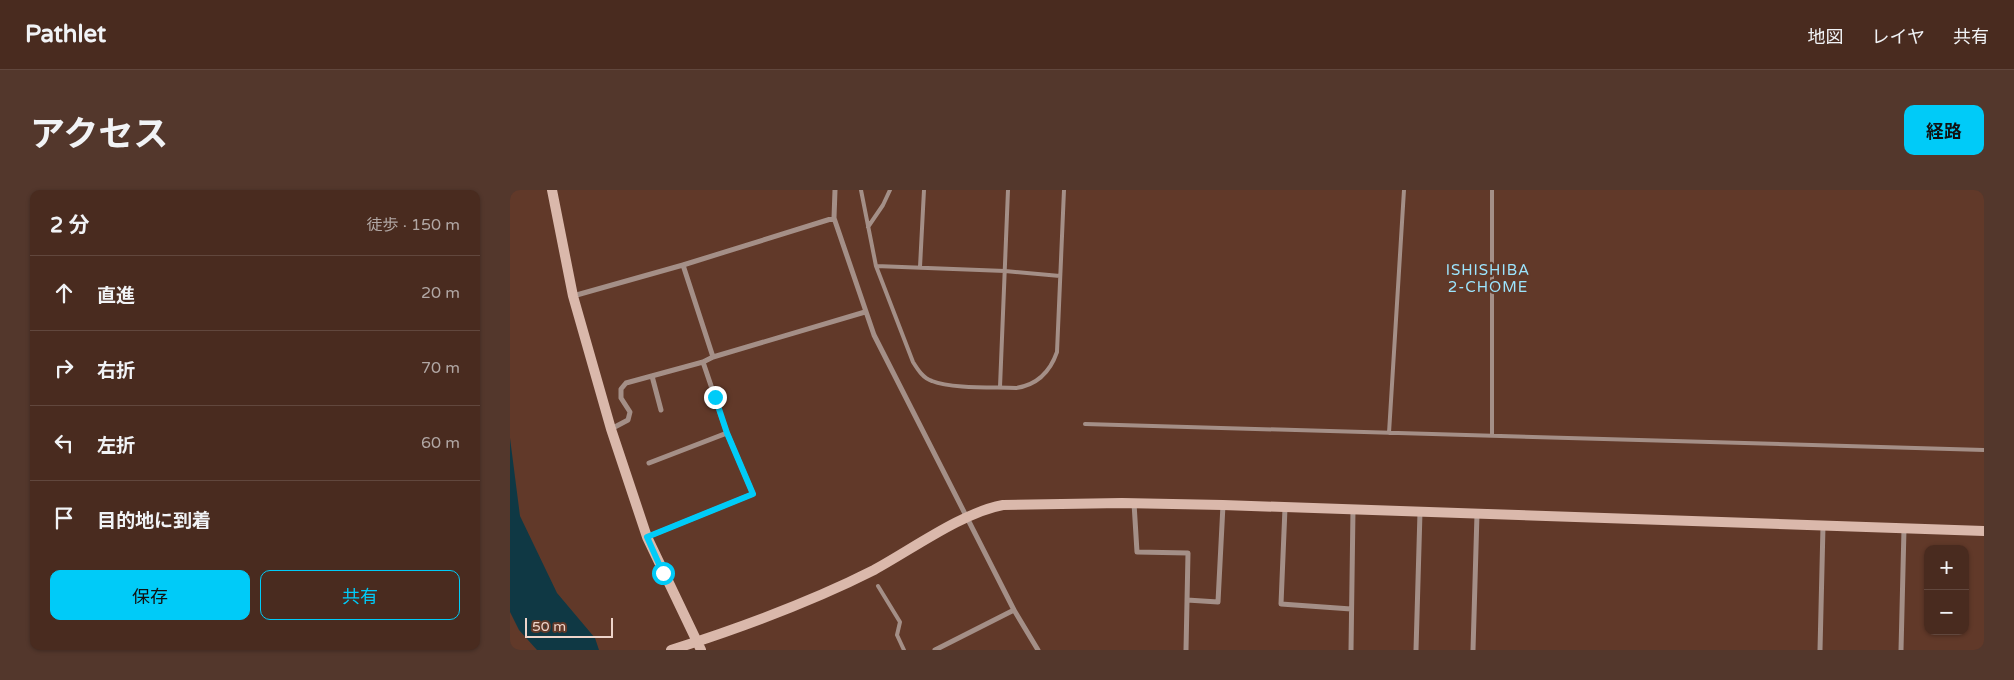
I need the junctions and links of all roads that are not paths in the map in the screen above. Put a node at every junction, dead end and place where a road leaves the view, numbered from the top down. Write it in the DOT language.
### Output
graph roads {
  1 [pos="552,190"];
  2 [pos="835,190"];
  3 [pos="861,190"];
  4 [pos="890,190"];
  5 [pos="924,190"];
  6 [pos="1008,190"];
  7 [pos="1064,190"];
  8 [pos="1404,190"];
  9 [pos="1492,190"];
  10 [pos="834,218"];
  11 [pos="868,227"];
  12 [pos="684,265"];
  13 [pos="876,266"];
  14 [pos="920,267"];
  15 [pos="1005,271"];
  16 [pos="1060,276"];
  17 [pos="573,296"];
  18 [pos="866,312"];
  19 [pos="713,357"];
  20 [pos="703,362"];
  21 [pos="652,376"];
  22 [pos="1000,387"];
  23 [pos="661,410"];
  24 [pos="1085,424"];
  25 [pos="611,429"];
  26 [pos="727,433"];
  27 [pos="1389,433"];
  28 [pos="1492,436"];
  29 [pos="1984,450"];
  30 [pos="649,463"];
  31 [pos="1134,504"];
  32 [pos="1222,505"];
  33 [pos="1285,508"];
  34 [pos="1353,510"];
  35 [pos="1420,512"];
  36 [pos="1476,514"];
  37 [pos="967,518"];
  38 [pos="1823,526"];
  39 [pos="1904,529"];
  40 [pos="1984,531"];
  41 [pos="647,537"];
  42 [pos="878,586"];
  43 [pos="1187,600"];
  44 [pos="1351,609"];
  45 [pos="1014,610"];
  46 [pos="699,646"];
  47 [pos="671,650"];
  48 [pos="904,650"];
  49 [pos="935,650"];
  50 [pos="1038,650"];
  51 [pos="1186,650"];
  52 [pos="1351,650"];
  53 [pos="1416,650"];
  54 [pos="1473,650"];
  55 [pos="1820,650"];
  56 [pos="1901,650"];
  1 -- 17 [label="street"];
  2 -- 10 [label="street"];
  3 -- 11 [label="lane"];
  4 -- 11 [label="lane"];
  5 -- 14 [label="lane"];
  6 -- 15 [label="lane"];
  7 -- 16 [label="lane"];
  8 -- 27 [label="lane"];
  9 -- 28 [label="lane"];
  10 -- 12 [label="street"];
  10 -- 18 [label="street"];
  11 -- 13 [label="lane"];
  12 -- 17 [label="street"];
  12 -- 19 [label="street"];
  13 -- 14 [label="lane"];
  13 -- 22 [label="lane"];
  14 -- 15 [label="lane"];
  15 -- 16 [label="lane"];
  15 -- 22 [label="lane"];
  16 -- 22 [label="lane"];
  17 -- 25 [label="street"];
  18 -- 19 [label="street"];
  18 -- 37 [label="street"];
  19 -- 20 [label="street"];
  20 -- 21 [label="street"];
  20 -- 26 [label="street"];
  21 -- 23 [label="street"];
  21 -- 25 [label="street"];
  24 -- 27 [label="lane"];
  25 -- 41 [label="street"];
  26 -- 30 [label="street"];
  26 -- 41 [label="street"];
  27 -- 28 [label="lane"];
  28 -- 29 [label="lane"];
  31 -- 32 [label="street"];
  31 -- 37 [label="street"];
  31 -- 43 [label="street"];
  32 -- 33 [label="street"];
  32 -- 43 [label="street"];
  33 -- 34 [label="street"];
  33 -- 44 [label="street"];
  34 -- 35 [label="street"];
  34 -- 44 [label="street"];
  35 -- 36 [label="street"];
  35 -- 53 [label="street"];
  36 -- 38 [label="street"];
  36 -- 54 [label="street"];
  37 -- 45 [label="street"];
  37 -- 46 [label="street"];
  38 -- 39 [label="street"];
  38 -- 55 [label="street"];
  39 -- 40 [label="street"];
  39 -- 56 [label="street"];
  41 -- 46 [label="street"];
  42 -- 48 [label="lane"];
  43 -- 51 [label="street"];
  44 -- 52 [label="street"];
  45 -- 49 [label="street"];
  45 -- 50 [label="street"];
  46 -- 47 [label="street"];
}
